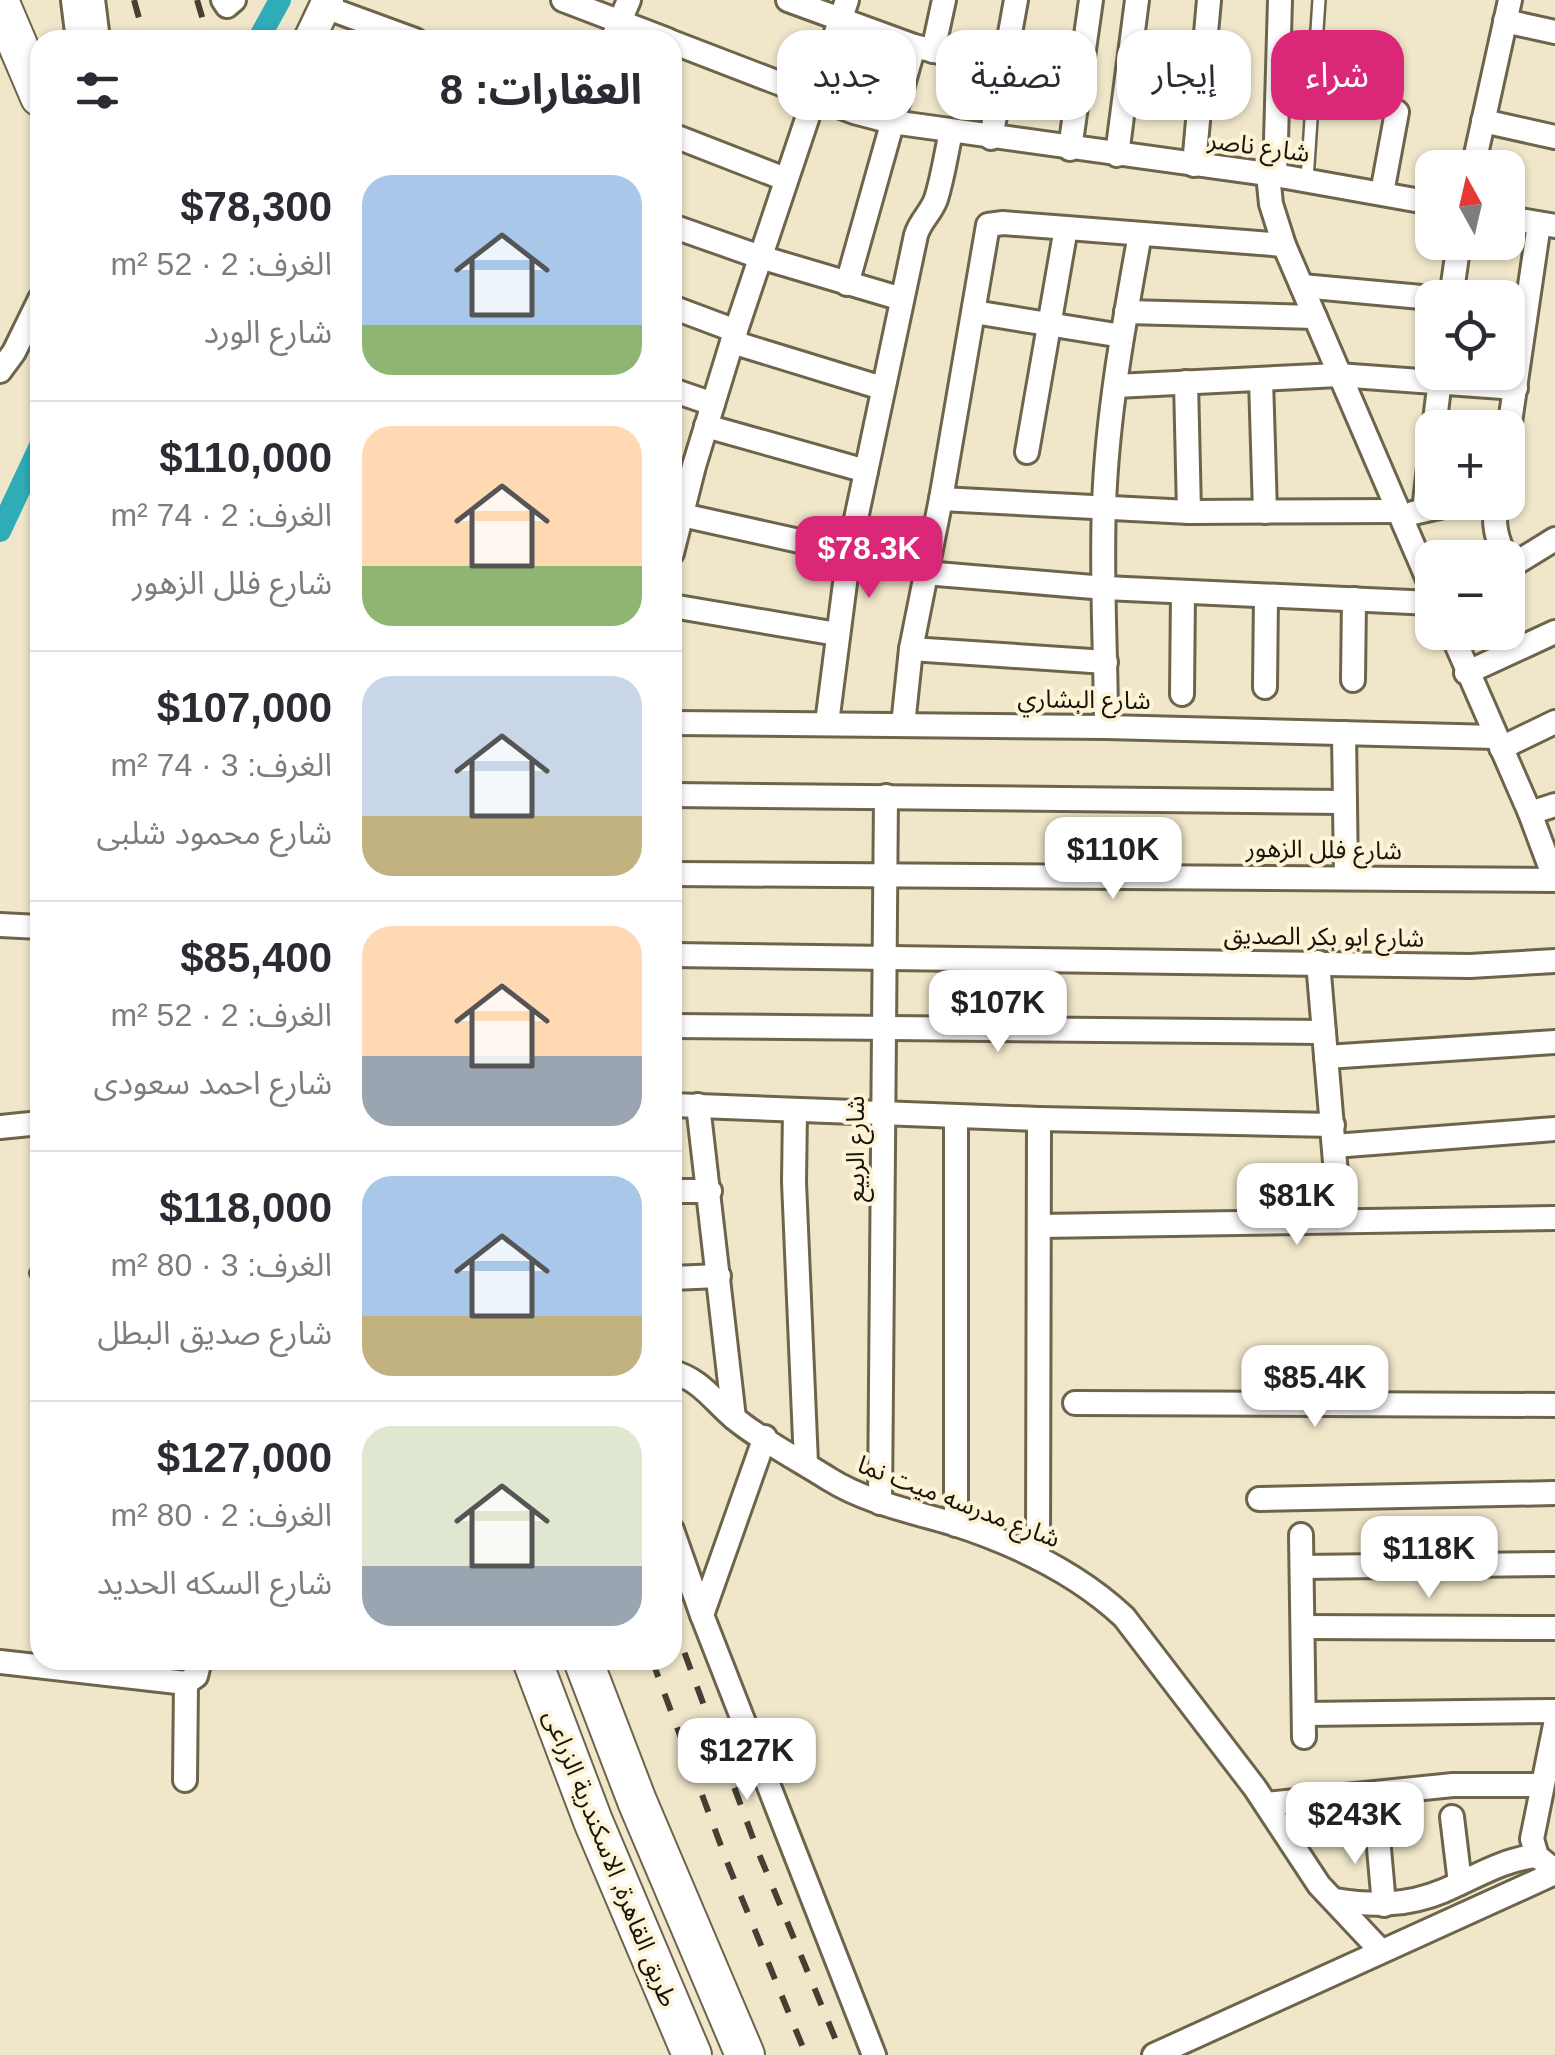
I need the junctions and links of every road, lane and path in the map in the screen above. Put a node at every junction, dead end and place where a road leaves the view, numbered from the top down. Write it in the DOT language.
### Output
graph roads {
  1 [pos="62,0"];
  2 [pos="82,0"];
  3 [pos="563,0"];
  4 [pos="788,0"];
  5 [pos="944,0"];
  6 [pos="1016,0"];
  7 [pos="1091,0"];
  8 [pos="1137,0"];
  9 [pos="1209,0"];
  10 [pos="1280,0"];
  11 [pos="1319,0"];
  12 [pos="0,3"];
  13 [pos="326,3"];
  14 [pos="844,10"];
  15 [pos="1508,10"];
  16 [pos="620,21"];
  17 [pos="71,30"];
  18 [pos="86,30"];
  19 [pos="314,30"];
  20 [pos="391,30"];
  21 [pos="1012,30"];
  22 [pos="1555,32"];
  23 [pos="682,46"];
  24 [pos="924,48"];
  25 [pos="936,51"];
  26 [pos="30,74"];
  27 [pos="777,82"];
  28 [pos="806,120"];
  29 [pos="884,120"];
  30 [pos="995,120"];
  31 [pos="1396,120"];
  32 [pos="1483,121"];
  33 [pos="892,122"];
  34 [pos="951,132"];
  35 [pos="1555,137"];
  36 [pos="991,138"];
  37 [pos="682,140"];
  38 [pos="1070,148"];
  39 [pos="1476,150"];
  40 [pos="1116,155"];
  41 [pos="1194,165"];
  42 [pos="1272,174"];
  43 [pos="786,179"];
  44 [pos="1306,180"];
  45 [pos="1382,194"];
  46 [pos="1415,200"];
  47 [pos="1547,225"];
  48 [pos="1066,228"];
  49 [pos="682,230"];
  50 [pos="1140,234"];
  51 [pos="1284,245"];
  52 [pos="760,257"];
  53 [pos="847,284"];
  54 [pos="1302,286"];
  55 [pos="1415,296"];
  56 [pos="902,299"];
  57 [pos="974,312"];
  58 [pos="682,313"];
  59 [pos="1315,317"];
  60 [pos="30,319"];
  61 [pos="1049,324"];
  62 [pos="1124,324"];
  63 [pos="734,336"];
  64 [pos="1525,341"];
  65 [pos="0,371"];
  66 [pos="1338,376"];
  67 [pos="1415,377"];
  68 [pos="1261,379"];
  69 [pos="1186,382"];
  70 [pos="1116,386"];
  71 [pos="882,388"];
  72 [pos="682,397"];
  73 [pos="709,415"];
  74 [pos="1027,452"];
  75 [pos="683,464"];
  76 [pos="866,472"];
  77 [pos="941,499"];
  78 [pos="1104,509"];
  79 [pos="1415,511"];
  80 [pos="1189,512"];
  81 [pos="1266,512"];
  82 [pos="1399,513"];
  83 [pos="682,516"];
  84 [pos="1555,538"];
  85 [pos="1415,550"];
  86 [pos="849,552"];
  87 [pos="1525,554"];
  88 [pos="925,573"];
  89 [pos="1106,588"];
  90 [pos="1184,592"];
  91 [pos="1266,596"];
  92 [pos="1354,599"];
  93 [pos="1415,602"];
  94 [pos="682,608"];
  95 [pos="1555,632"];
  96 [pos="837,634"];
  97 [pos="911,648"];
  98 [pos="1457,650"];
  99 [pos="1106,662"];
  100 [pos="1466,673"];
  101 [pos="1353,680"];
  102 [pos="1265,687"];
  103 [pos="1182,694"];
  104 [pos="1555,722"];
  105 [pos="682,723"];
  106 [pos="827,724"];
  107 [pos="903,725"];
  108 [pos="1106,726"];
  109 [pos="1344,733"];
  110 [pos="1498,742"];
  111 [pos="682,795"];
  112 [pos="886,796"];
  113 [pos="1344,802"];
  114 [pos="1555,805"];
  115 [pos="1530,813"];
  116 [pos="682,874"];
  117 [pos="885,875"];
  118 [pos="1346,876"];
  119 [pos="1555,880"];
  120 [pos="0,926"];
  121 [pos="30,928"];
  122 [pos="682,954"];
  123 [pos="884,958"];
  124 [pos="1555,961"];
  125 [pos="1318,962"];
  126 [pos="682,1026"];
  127 [pos="883,1028"];
  128 [pos="1324,1032"];
  129 [pos="1555,1042"];
  130 [pos="1326,1057"];
  131 [pos="682,1105"];
  132 [pos="698,1105"];
  133 [pos="795,1110"];
  134 [pos="882,1114"];
  135 [pos="956,1116"];
  136 [pos="1039,1120"];
  137 [pos="30,1124"];
  138 [pos="0,1127"];
  139 [pos="1555,1129"];
  140 [pos="1333,1135"];
  141 [pos="710,1190"];
  142 [pos="682,1191"];
  143 [pos="1555,1218"];
  144 [pos="1340,1221"];
  145 [pos="1038,1226"];
  146 [pos="718,1276"];
  147 [pos="682,1278"];
  148 [pos="682,1375"];
  149 [pos="1075,1402"];
  150 [pos="1555,1406"];
  151 [pos="734,1418"];
  152 [pos="765,1437"];
  153 [pos="806,1463"];
  154 [pos="1555,1493"];
  155 [pos="1259,1499"];
  156 [pos="880,1502"];
  157 [pos="956,1525"];
  158 [pos="1301,1535"];
  159 [pos="682,1558"];
  160 [pos="1038,1558"];
  161 [pos="1555,1564"];
  162 [pos="1302,1567"];
  163 [pos="702,1615"];
  164 [pos="1303,1627"];
  165 [pos="1555,1628"];
  166 [pos="0,1662"];
  167 [pos="30,1665"];
  168 [pos="71,1670"];
  169 [pos="198,1670"];
  170 [pos="536,1670"];
  171 [pos="587,1670"];
  172 [pos="186,1683"];
  173 [pos="1555,1711"];
  174 [pos="1304,1714"];
  175 [pos="1555,1725"];
  176 [pos="1304,1738"];
  177 [pos="185,1780"];
  178 [pos="1542,1786"];
  179 [pos="1266,1804"];
  180 [pos="1452,1817"];
  181 [pos="1378,1826"];
  182 [pos="1549,1863"];
  183 [pos="1460,1883"];
  184 [pos="1335,1900"];
  185 [pos="1384,1905"];
  186 [pos="1381,1951"];
  187 [pos="692,2055"];
  188 [pos="746,2055"];
  189 [pos="874,2055"];
  190 [pos="1154,2055"];
  1 -- 17 [label="highway"];
  2 -- 18 [label="highway"];
  3 -- 16 [label="street, شارع ناصر"];
  4 -- 14 [label="street"];
  5 -- 24 [label="street"];
  6 -- 21 [label="street"];
  7 -- 38 [label="street"];
  8 -- 40 [label="street"];
  9 -- 41 [label="street"];
  10 -- 42 [label="street"];
  11 -- 44 [label="lane"];
  12 -- 26 [label="highway"];
  13 -- 19 [label="street"];
  13 -- 20 [label="street"];
  14 -- 24 [label="street"];
  15 -- 22 [label="street"];
  15 -- 32 [label="street"];
  23 -- 27 [label="street, شارع ناصر"];
  24 -- 25 [label="street"];
  24 -- 33 [label="street"];
  28 -- 43 [label="street"];
  29 -- 33 [label="street, شارع ناصر"];
  30 -- 36 [label="street"];
  31 -- 45 [label="street"];
  32 -- 35 [label="street"];
  32 -- 39 [label="street"];
  33 -- 34 [label="street, شارع ناصر"];
  33 -- 53 [label="street"];
  34 -- 36 [label="street, شارع ناصر"];
  34 -- 56 [label="street"];
  36 -- 38 [label="street, شارع ناصر"];
  37 -- 43 [label="street"];
  38 -- 40 [label="street, شارع ناصر"];
  40 -- 41 [label="street, شارع ناصر"];
  41 -- 42 [label="street, شارع ناصر"];
  42 -- 44 [label="street, شارع ناصر"];
  42 -- 51 [label="street"];
  43 -- 52 [label="street"];
  44 -- 45 [label="street, شارع ناصر"];
  45 -- 46 [label="street, شارع ناصر"];
  47 -- 64 [label="street"];
  48 -- 50 [label="street"];
  48 -- 57 [label="street"];
  48 -- 61 [label="street"];
  49 -- 52 [label="street"];
  50 -- 51 [label="street"];
  50 -- 62 [label="street"];
  51 -- 54 [label="street"];
  52 -- 53 [label="street"];
  52 -- 63 [label="street"];
  53 -- 56 [label="street"];
  54 -- 55 [label="street"];
  54 -- 59 [label="street"];
  56 -- 71 [label="street"];
  57 -- 61 [label="street"];
  57 -- 77 [label="street"];
  58 -- 63 [label="street"];
  59 -- 62 [label="street"];
  59 -- 66 [label="street"];
  60 -- 65 [label="street"];
  61 -- 62 [label="street"];
  61 -- 74 [label="street"];
  62 -- 70 [label="street"];
  63 -- 71 [label="street"];
  63 -- 73 [label="street"];
  66 -- 67 [label="street"];
  66 -- 68 [label="street"];
  66 -- 82 [label="street"];
  68 -- 69 [label="street"];
  68 -- 81 [label="street"];
  69 -- 70 [label="street"];
  69 -- 80 [label="street"];
  70 -- 78 [label="street"];
  71 -- 76 [label="street"];
  72 -- 73 [label="street"];
  73 -- 75 [label="street"];
  73 -- 76 [label="street"];
  75 -- 83 [label="street"];
  76 -- 86 [label="street"];
  77 -- 78 [label="street"];
  77 -- 88 [label="street"];
  78 -- 80 [label="street"];
  78 -- 89 [label="street"];
  79 -- 82 [label="street"];
  80 -- 81 [label="street"];
  81 -- 82 [label="street"];
  82 -- 85 [label="street"];
  83 -- 86 [label="street"];
  84 -- 87 [label="street"];
  86 -- 96 [label="street"];
  88 -- 89 [label="street"];
  88 -- 97 [label="street"];
  89 -- 90 [label="street"];
  89 -- 99 [label="street"];
  90 -- 91 [label="street"];
  90 -- 103 [label="street"];
  91 -- 92 [label="street"];
  91 -- 102 [label="street"];
  92 -- 93 [label="street"];
  92 -- 101 [label="street"];
  94 -- 96 [label="street"];
  95 -- 100 [label="street"];
  96 -- 106 [label="street"];
  97 -- 99 [label="street"];
  97 -- 107 [label="street"];
  98 -- 100 [label="street"];
  99 -- 108 [label="street"];
  100 -- 110 [label="street"];
  104 -- 110 [label="street"];
  105 -- 106 [label="street, شارع البشاري"];
  106 -- 107 [label="street, شارع البشاري"];
  107 -- 108 [label="street, شارع البشاري"];
  108 -- 109 [label="street, شارع البشاري"];
  109 -- 110 [label="street, شارع البشاري"];
  109 -- 113 [label="street"];
  110 -- 115 [label="street"];
  111 -- 112 [label="street"];
  112 -- 113 [label="street"];
  112 -- 117 [label="street, شارع الربيع"];
  113 -- 118 [label="street"];
  114 -- 115 [label="street"];
  115 -- 119 [label="street"];
  116 -- 117 [label="street, شارع فلل الزهور"];
  117 -- 118 [label="street, شارع فلل الزهور"];
  117 -- 123 [label="street, شارع الربيع"];
  118 -- 119 [label="street, شارع فلل الزهور"];
  120 -- 121 [label="street"];
  122 -- 123 [label="street, شارع ابو بكر الصديق"];
  123 -- 125 [label="street, شارع ابو بكر الصديق"];
  123 -- 127 [label="street, شارع الربيع"];
  124 -- 125 [label="street, شارع ابو بكر الصديق"];
  125 -- 128 [label="street"];
  126 -- 127 [label="street"];
  127 -- 128 [label="street"];
  127 -- 134 [label="street, شارع الربيع"];
  128 -- 130 [label="street"];
  129 -- 130 [label="street"];
  130 -- 140 [label="street"];
  131 -- 132 [label="street"];
  132 -- 133 [label="street"];
  132 -- 141 [label="street"];
  133 -- 134 [label="street"];
  133 -- 153 [label="street"];
  134 -- 135 [label="street"];
  134 -- 156 [label="street, شارع الربيع"];
  135 -- 136 [label="street"];
  135 -- 157 [label="street"];
  136 -- 140 [label="street"];
  136 -- 145 [label="street"];
  137 -- 138 [label="street"];
  139 -- 140 [label="street"];
  140 -- 144 [label="street"];
  141 -- 142 [label="street"];
  141 -- 146 [label="street"];
  143 -- 144 [label="street"];
  144 -- 145 [label="street"];
  145 -- 160 [label="street"];
  146 -- 147 [label="street"];
  146 -- 151 [label="street"];
  148 -- 151 [label="street, شارع مدرسه ميت نما"];
  149 -- 150 [label="street"];
  151 -- 152 [label="street, شارع مدرسه ميت نما"];
  152 -- 153 [label="street, شارع مدرسه ميت نما"];
  152 -- 163 [label="street"];
  153 -- 156 [label="street, شارع مدرسه ميت نما"];
  154 -- 155 [label="street"];
  156 -- 157 [label="street, شارع مدرسه ميت نما"];
  157 -- 160 [label="street, شارع مدرسه ميت نما"];
  158 -- 162 [label="street"];
  159 -- 163 [label="street"];
  160 -- 179 [label="street, شارع مدرسه ميت نما"];
  161 -- 162 [label="street"];
  162 -- 164 [label="street"];
  163 -- 189 [label="street"];
  164 -- 165 [label="street"];
  164 -- 174 [label="street"];
  166 -- 167 [label="street"];
  168 -- 172 [label="street"];
  169 -- 172 [label="street"];
  170 -- 187 [label="highway, طريق القاهرة, الاسكندرية الزراعى"];
  171 -- 188 [label="highway, طريق القاهرة, الاسكندرية الزراعى"];
  172 -- 177 [label="street"];
  173 -- 174 [label="street"];
  174 -- 176 [label="street"];
  175 -- 178 [label="street"];
  178 -- 179 [label="street"];
  178 -- 182 [label="street"];
  179 -- 184 [label="street, شارع مدرسه ميت نما"];
  180 -- 183 [label="street"];
  181 -- 185 [label="street"];
  182 -- 183 [label="street"];
  182 -- 186 [label="street"];
  183 -- 185 [label="street"];
  184 -- 185 [label="street"];
  184 -- 186 [label="street, شارع مدرسه ميت نما"];
  186 -- 190 [label="street"];
}
